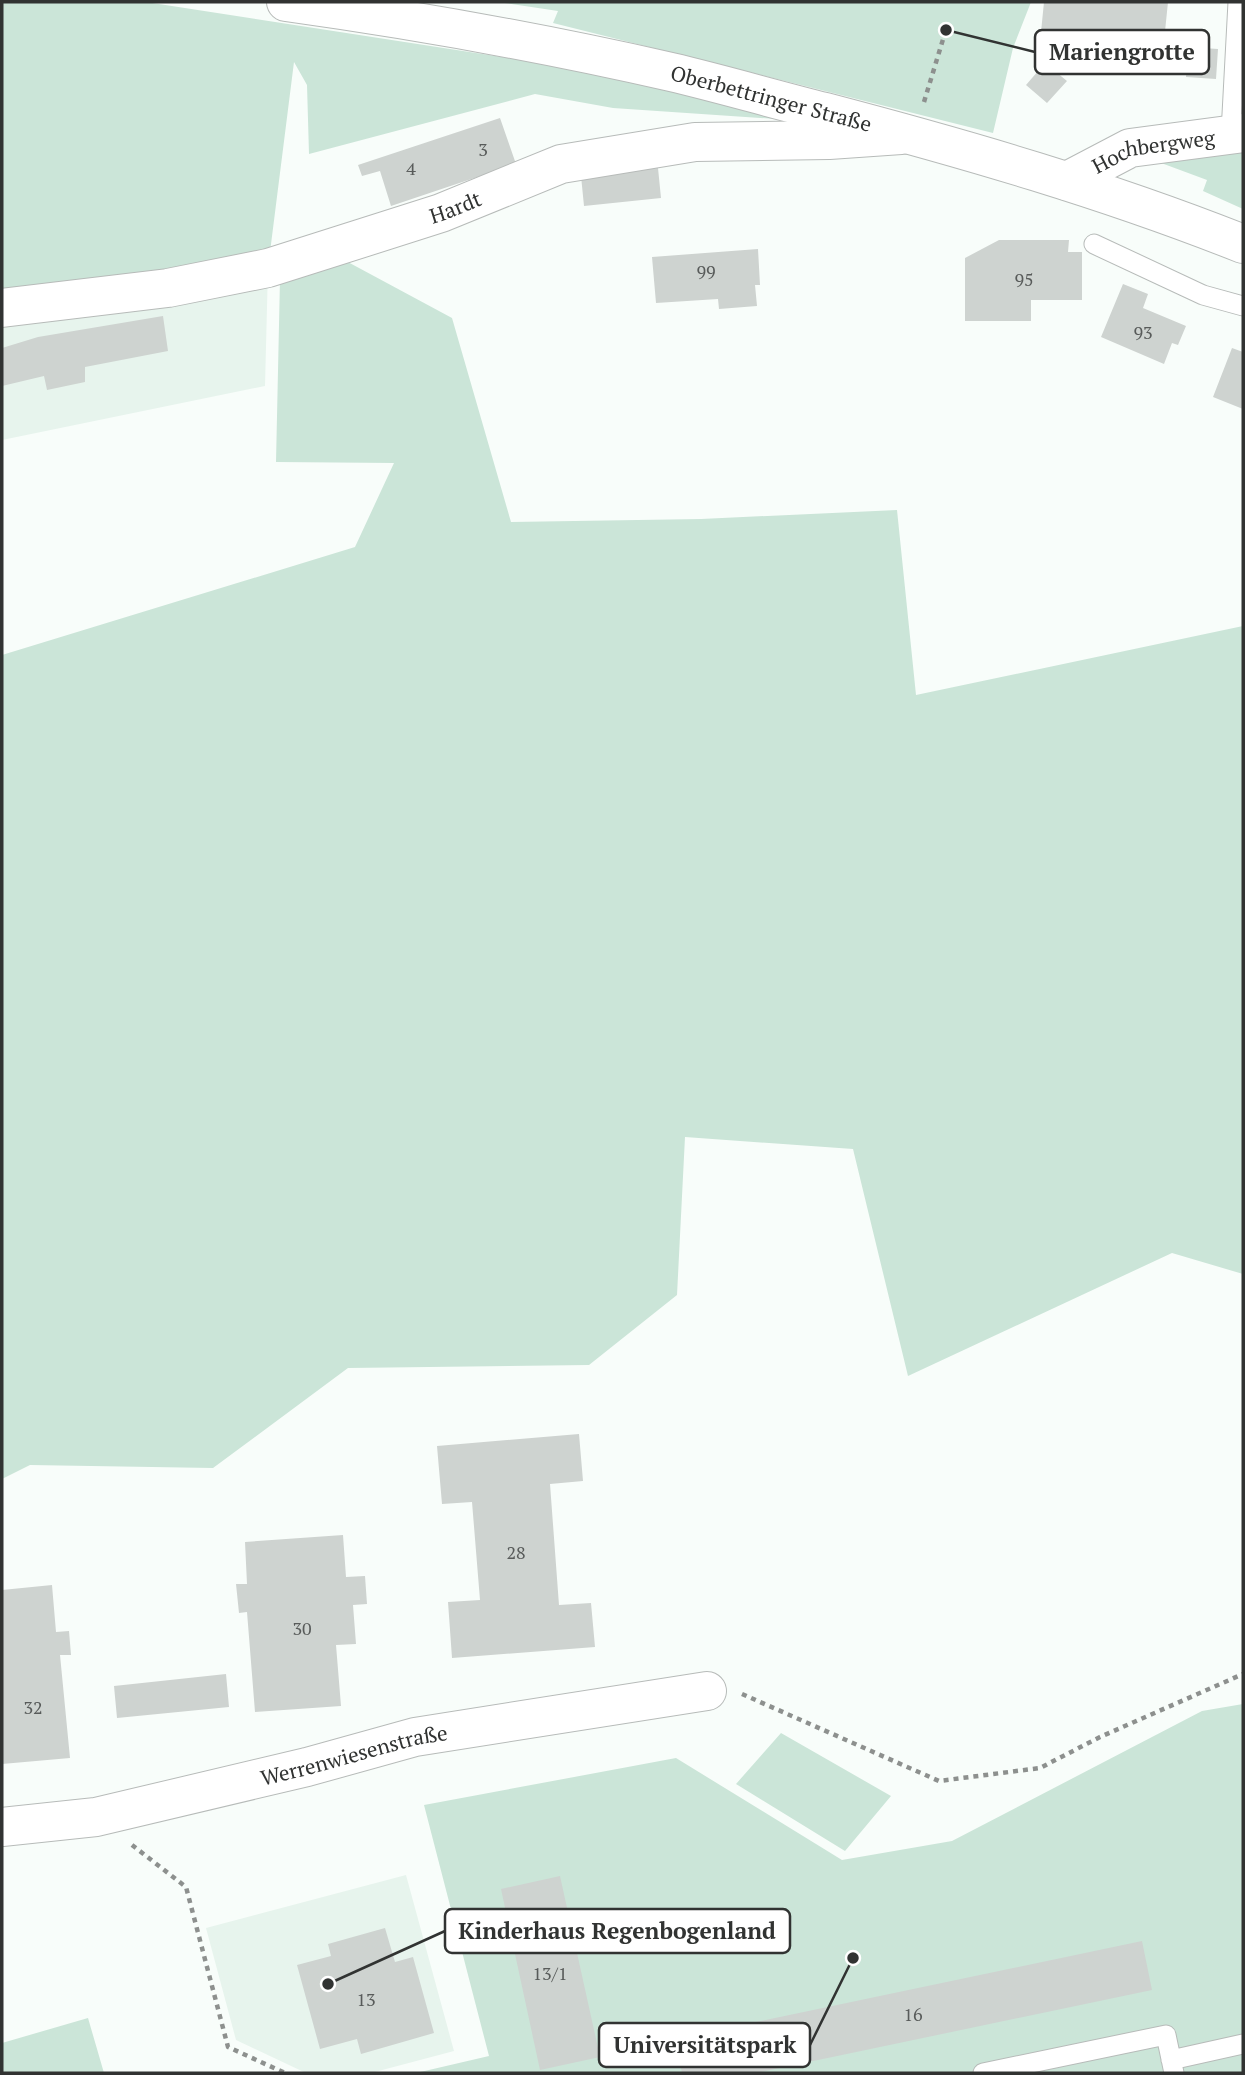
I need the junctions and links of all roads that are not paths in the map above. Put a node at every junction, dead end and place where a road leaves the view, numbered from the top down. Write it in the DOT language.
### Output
graph roads {
  1 [pos="286,2"];
  2 [pos="1238,2"];
  3 [pos="916,122"];
  4 [pos="1237,133"];
  5 [pos="1067,181"];
  6 [pos="1094,244"];
  7 [pos="1243,244"];
  8 [pos="1243,306"];
  9 [pos="2,307"];
  10 [pos="708,1691"];
  11 [pos="2,1827"];
  12 [pos="1243,2044"];
  13 [pos="1173,2067"];
  14 [pos="983,2073"];
  1 -- 3 [label="street, Oberbettringer Straße"];
  2 -- 4 [label="lane"];
  3 -- 5 [label="street, Oberbettringer Straße"];
  3 -- 9 [label="street, Hardt"];
  4 -- 5 [label="street, Hochbergweg"];
  5 -- 7 [label="street, Oberbettringer Straße"];
  6 -- 8 [label="lane"];
  10 -- 11 [label="street, Werrenwiesenstraße"];
  12 -- 13 [label="lane"];
  13 -- 14 [label="lane"];
}
